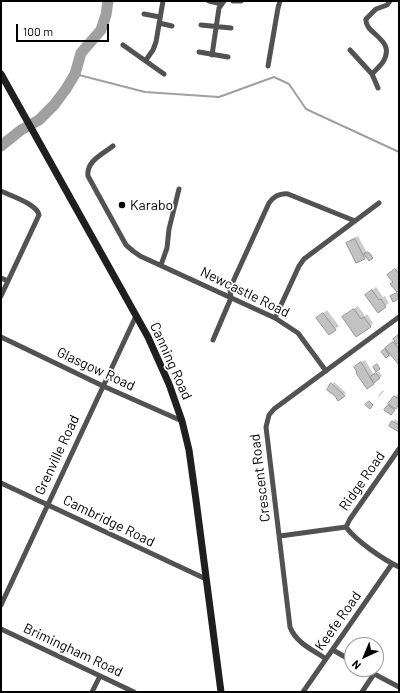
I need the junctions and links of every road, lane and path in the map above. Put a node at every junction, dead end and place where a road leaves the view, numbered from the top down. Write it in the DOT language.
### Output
graph roads {
  1 [pos="163,1"];
  2 [pos="209,1"];
  3 [pos="233,1"];
  4 [pos="241,1"];
  5 [pos="280,1"];
  6 [pos="390,1"];
  7 [pos="223,2"];
  8 [pos="144,14"];
  9 [pos="160,17"];
  10 [pos="160,23"];
  11 [pos="201,24"];
  12 [pos="172,26"];
  13 [pos="216,26"];
  14 [pos="231,28"];
  15 [pos="123,45"];
  16 [pos="350,50"];
  17 [pos="199,52"];
  18 [pos="212,54"];
  19 [pos="228,57"];
  20 [pos="146,60"];
  21 [pos="268,66"];
  22 [pos="1,74"];
  23 [pos="164,74"];
  24 [pos="372,74"];
  25 [pos="378,88"];
  26 [pos="113,146"];
  27 [pos="179,189"];
  28 [pos="1,191"];
  29 [pos="379,203"];
  30 [pos="355,220"];
  31 [pos="161,265"];
  32 [pos="1,278"];
  33 [pos="8,281"];
  34 [pos="1,296"];
  35 [pos="231,298"];
  36 [pos="136,316"];
  37 [pos="399,317"];
  38 [pos="275,318"];
  39 [pos="1,338"];
  40 [pos="213,340"];
  41 [pos="326,371"];
  42 [pos="103,386"];
  43 [pos="182,421"];
  44 [pos="399,448"];
  45 [pos="1,483"];
  46 [pos="47,504"];
  47 [pos="346,527"];
  48 [pos="280,536"];
  49 [pos="392,564"];
  50 [pos="399,567"];
  51 [pos="206,579"];
  52 [pos="1,605"];
  53 [pos="1,630"];
  54 [pos="333,650"];
  55 [pos="344,656"];
  56 [pos="326,659"];
  57 [pos="100,676"];
  58 [pos="372,677"];
  59 [pos="380,677"];
  60 [pos="399,687"];
  61 [pos="131,691"];
  62 [pos="92,692"];
  63 [pos="221,692"];
  64 [pos="303,692"];
  65 [pos="362,692"];
  1 -- 9 [label="street"];
  2 -- 7 [label="street"];
  3 -- 4 [label="street"];
  5 -- 21 [label="street"];
  6 -- 24 [label="street"];
  7 -- 13 [label="street"];
  8 -- 9 [label="street"];
  9 -- 10 [label="street"];
  10 -- 12 [label="street"];
  10 -- 20 [label="street"];
  11 -- 13 [label="street"];
  13 -- 14 [label="street"];
  13 -- 18 [label="street"];
  15 -- 20 [label="street"];
  16 -- 24 [label="street"];
  17 -- 18 [label="street"];
  18 -- 19 [label="street"];
  20 -- 23 [label="street"];
  22 -- 36 [label="main road, Canning Road"];
  24 -- 25 [label="street"];
  26 -- 31 [label="street, Newcastle Road"];
  27 -- 31 [label="street"];
  28 -- 33 [label="street"];
  29 -- 30 [label="street"];
  30 -- 35 [label="street"];
  30 -- 38 [label="street"];
  31 -- 35 [label="street, Newcastle Road"];
  32 -- 33 [label="street"];
  33 -- 34 [label="street"];
  35 -- 38 [label="street, Newcastle Road"];
  35 -- 40 [label="street"];
  36 -- 42 [label="street, Grenville Road"];
  36 -- 43 [label="main road, Canning Road"];
  37 -- 41 [label="street, Crescent Road"];
  38 -- 41 [label="street, Newcastle Road"];
  39 -- 42 [label="street, Glasgow Road"];
  41 -- 48 [label="street, Crescent Road"];
  42 -- 43 [label="street, Glasgow Road"];
  42 -- 46 [label="street, Grenville Road"];
  43 -- 51 [label="main road, Canning Road"];
  44 -- 47 [label="street, Ridge Road"];
  45 -- 46 [label="street, Cambridge Road"];
  46 -- 51 [label="street, Cambridge Road"];
  46 -- 52 [label="street, Grenville Road"];
  47 -- 48 [label="street"];
  47 -- 49 [label="street"];
  48 -- 56 [label="street, Crescent Road"];
  49 -- 50 [label="street"];
  49 -- 54 [label="street, Keefe Road"];
  51 -- 63 [label="main road, Canning Road"];
  53 -- 57 [label="street, Brimingham Road"];
  54 -- 55 [label="street"];
  54 -- 56 [label="street, Keefe Road"];
  56 -- 64 [label="street, Keefe Road"];
  57 -- 61 [label="street, Brimingham Road"];
  57 -- 62 [label="street"];
  58 -- 65 [label="street"];
  59 -- 60 [label="street"];
}
